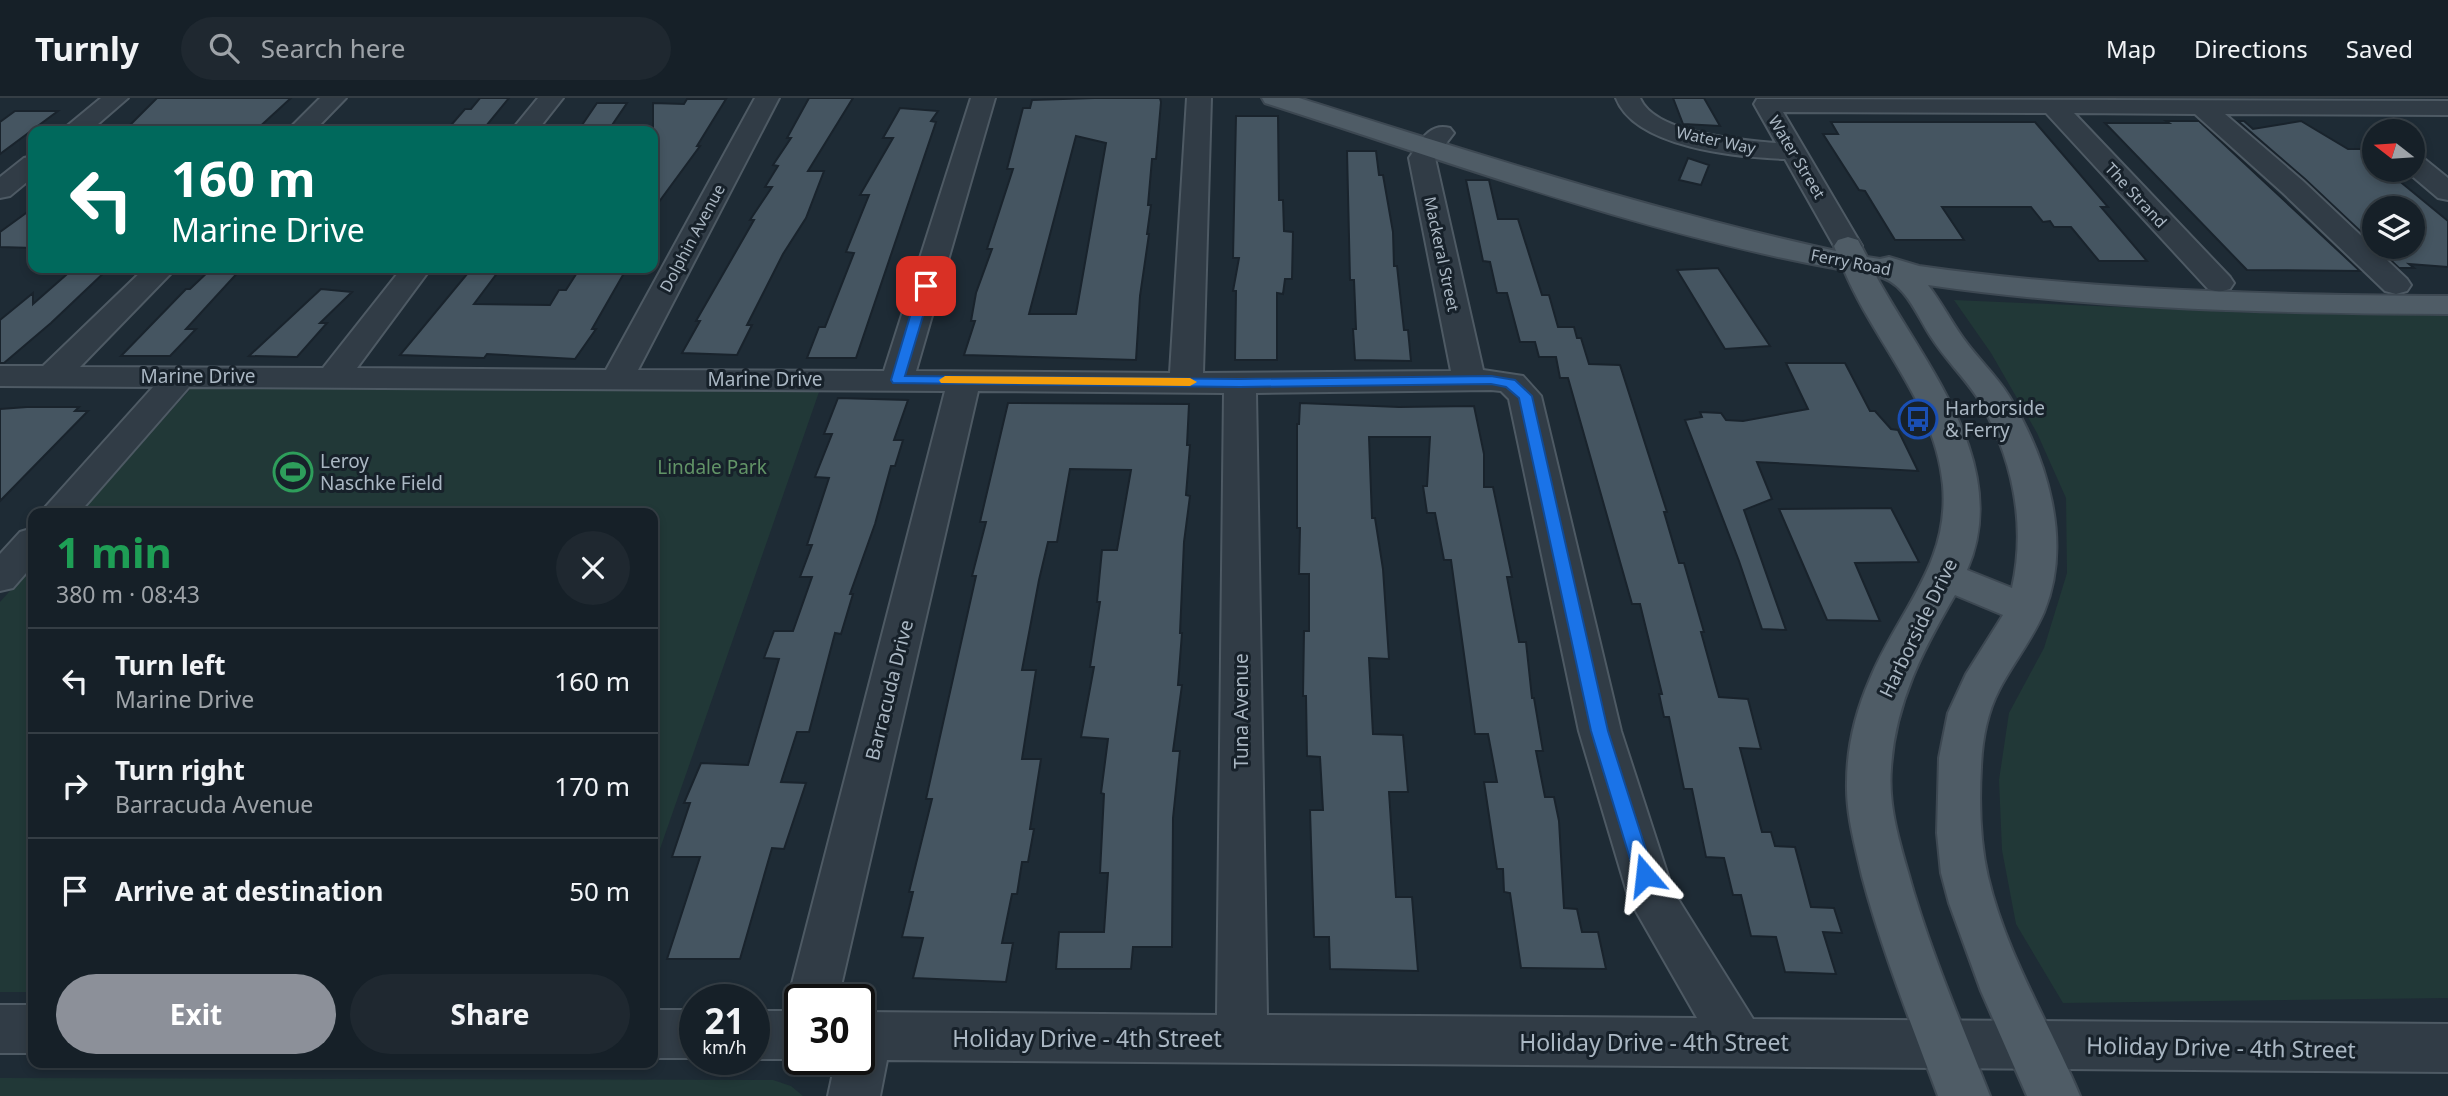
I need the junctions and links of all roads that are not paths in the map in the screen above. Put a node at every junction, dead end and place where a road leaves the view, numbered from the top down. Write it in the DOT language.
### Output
graph roads {
  1 [pos="116,98"];
  2 [pos="334,98"];
  3 [pos="551,98"];
  4 [pos="768,98"];
  5 [pos="983,98"];
  6 [pos="1199,98"];
  7 [pos="1273,98"];
  8 [pos="1328,98"];
  9 [pos="1846,102"];
  10 [pos="2053,106"];
  11 [pos="2202,107"];
  12 [pos="1634,108"];
  13 [pos="2448,108"];
  14 [pos="2365,111"];
  15 [pos="80,126"];
  16 [pos="305,126"];
  17 [pos="528,126"];
  18 [pos="1436,140"];
  19 [pos="1794,152"];
  20 [pos="28,168"];
  21 [pos="2426,174"];
  22 [pos="0,190"];
  23 [pos="2448,192"];
  24 [pos="1852,255"];
  25 [pos="1900,272"];
  26 [pos="157,273"];
  27 [pos="413,273"];
  28 [pos="2219,283"];
  29 [pos="2396,285"];
  30 [pos="2448,286"];
  31 [pos="2448,305"];
  32 [pos="0,376"];
  33 [pos="181,376"];
  34 [pos="334,376"];
  35 [pos="51,377"];
  36 [pos="618,378"];
  37 [pos="897,380"];
  38 [pos="964,380"];
  39 [pos="1469,381"];
  40 [pos="1186,382"];
  41 [pos="1240,383"];
  42 [pos="62,508"];
  43 [pos="28,547"];
  44 [pos="1947,577"];
  45 [pos="0,578"];
  46 [pos="2026,609"];
  47 [pos="817,984"];
  48 [pos="0,1029"];
  49 [pos="28,1029"];
  50 [pos="658,1034"];
  51 [pos="679,1034"];
  52 [pos="875,1036"];
  53 [pos="1242,1039"];
  54 [pos="1740,1043"];
  55 [pos="1944,1045"];
  56 [pos="2031,1046"];
  57 [pos="2448,1048"];
  58 [pos="857,1075"];
  59 [pos="854,1096"];
  60 [pos="1964,1096"];
  61 [pos="2053,1096"];
  1 -- 15 [label="street"];
  2 -- 16 [label="street"];
  3 -- 17 [label="street"];
  4 -- 36 [label="street, Dolphin Avenue"];
  5 -- 37 [label="street"];
  6 -- 40 [label="street"];
  7 -- 18 [label="main road, Ferry Road"];
  8 -- 18 [label="main road, Ferry Road"];
  9 -- 10 [label="street"];
  9 -- 19 [label="street, Water Street"];
  10 -- 11 [label="street"];
  10 -- 28 [label="street, The Strand"];
  11 -- 14 [label="street"];
  11 -- 29 [label="street"];
  12 -- 19 [label="street, Water Way"];
  13 -- 14 [label="street"];
  18 -- 24 [label="main road, Ferry Road"];
  18 -- 39 [label="street, Mackeral Street"];
  19 -- 24 [label="street, Water Street"];
  20 -- 22 [label="street"];
  21 -- 23 [label="street"];
  24 -- 25 [label="main road"];
  24 -- 28 [label="main road, Ferry Road"];
  24 -- 44 [label="main road, Harborside Drive"];
  25 -- 31 [label="main road, Ferry Road"];
  25 -- 46 [label="main road"];
  26 -- 35 [label="street"];
  27 -- 34 [label="street"];
  28 -- 29 [label="main road, Ferry Road"];
  29 -- 30 [label="main road, Ferry Road"];
  32 -- 35 [label="street, Marine Drive"];
  33 -- 34 [label="street, Marine Drive"];
  33 -- 35 [label="street, Marine Drive"];
  33 -- 42 [label="street"];
  34 -- 36 [label="street, Marine Drive"];
  36 -- 37 [label="street, Marine Drive"];
  37 -- 38 [label="street, Marine Drive"];
  38 -- 40 [label="street, Marine Drive"];
  38 -- 47 [label="street, Barracuda Drive"];
  39 -- 41 [label="street, Marine Drive"];
  39 -- 54 [label="street, Marine Drive"];
  40 -- 41 [label="street, Marine Drive"];
  41 -- 53 [label="street, Tuna Avenue"];
  43 -- 45 [label="street"];
  44 -- 46 [label="main road"];
  44 -- 55 [label="main road, Harborside Drive"];
  46 -- 56 [label="main road"];
  48 -- 49 [label="street"];
  50 -- 51 [label="street"];
  52 -- 53 [label="street, Holiday Drive - 4th Street"];
  53 -- 54 [label="street, Holiday Drive - 4th Street"];
  54 -- 55 [label="street, Holiday Drive - 4th Street"];
  55 -- 56 [label="street, Holiday Drive - 4th Street"];
  55 -- 60 [label="main road, Harborside Drive"];
  56 -- 57 [label="street, Holiday Drive - 4th Street"];
  56 -- 61 [label="main road"];
  58 -- 59 [label="street"];
}
